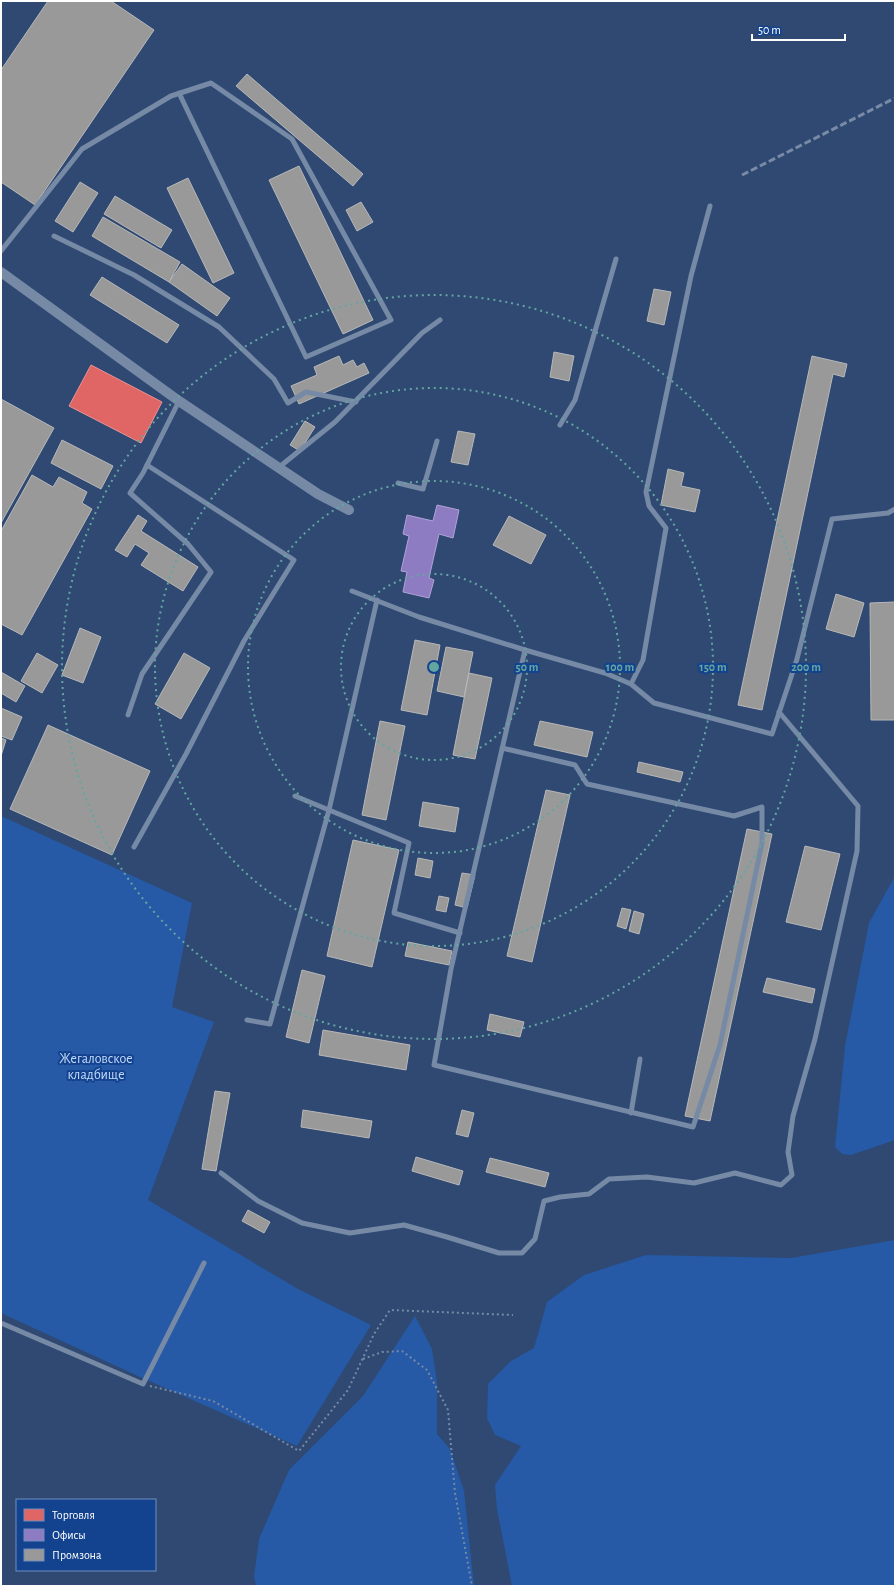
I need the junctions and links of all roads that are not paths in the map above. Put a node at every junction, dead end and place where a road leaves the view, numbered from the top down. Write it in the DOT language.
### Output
graph roads {
  1 [pos="179,93"];
  2 [pos="710,206"];
  3 [pos="54,236"];
  4 [pos="1,251"];
  5 [pos="616,259"];
  6 [pos="1,272"];
  7 [pos="440,320"];
  8 [pos="179,401"];
  9 [pos="356,402"];
  10 [pos="560,424"];
  11 [pos="437,441"];
  12 [pos="147,465"];
  13 [pos="278,468"];
  14 [pos="398,483"];
  15 [pos="895,509"];
  16 [pos="350,510"];
  17 [pos="352,591"];
  18 [pos="377,600"];
  19 [pos="524,650"];
  20 [pos="631,684"];
  21 [pos="779,712"];
  22 [pos="128,715"];
  23 [pos="502,748"];
  24 [pos="295,796"];
  25 [pos="329,810"];
  26 [pos="134,847"];
  27 [pos="460,933"];
  28 [pos="247,1020"];
  29 [pos="640,1059"];
  30 [pos="631,1112"];
  31 [pos="221,1173"];
  32 [pos="204,1263"];
  33 [pos="1,1323"];
  1 -- 1 [label="lane"];
  1 -- 4 [label="lane"];
  2 -- 20 [label="lane"];
  3 -- 9 [label="lane"];
  5 -- 10 [label="lane"];
  6 -- 8 [label="street"];
  7 -- 9 [label="lane"];
  8 -- 12 [label="lane"];
  8 -- 13 [label="street"];
  9 -- 13 [label="lane"];
  11 -- 14 [label="lane"];
  12 -- 22 [label="lane"];
  12 -- 26 [label="lane"];
  13 -- 16 [label="street"];
  15 -- 21 [label="lane"];
  17 -- 18 [label="lane"];
  18 -- 19 [label="lane"];
  18 -- 25 [label="lane"];
  19 -- 20 [label="lane"];
  19 -- 23 [label="lane"];
  20 -- 21 [label="lane"];
  21 -- 31 [label="lane"];
  23 -- 27 [label="lane"];
  23 -- 30 [label="lane"];
  24 -- 25 [label="lane"];
  25 -- 27 [label="lane"];
  25 -- 28 [label="lane"];
  27 -- 30 [label="lane"];
  29 -- 30 [label="lane"];
  32 -- 33 [label="lane"];
}
